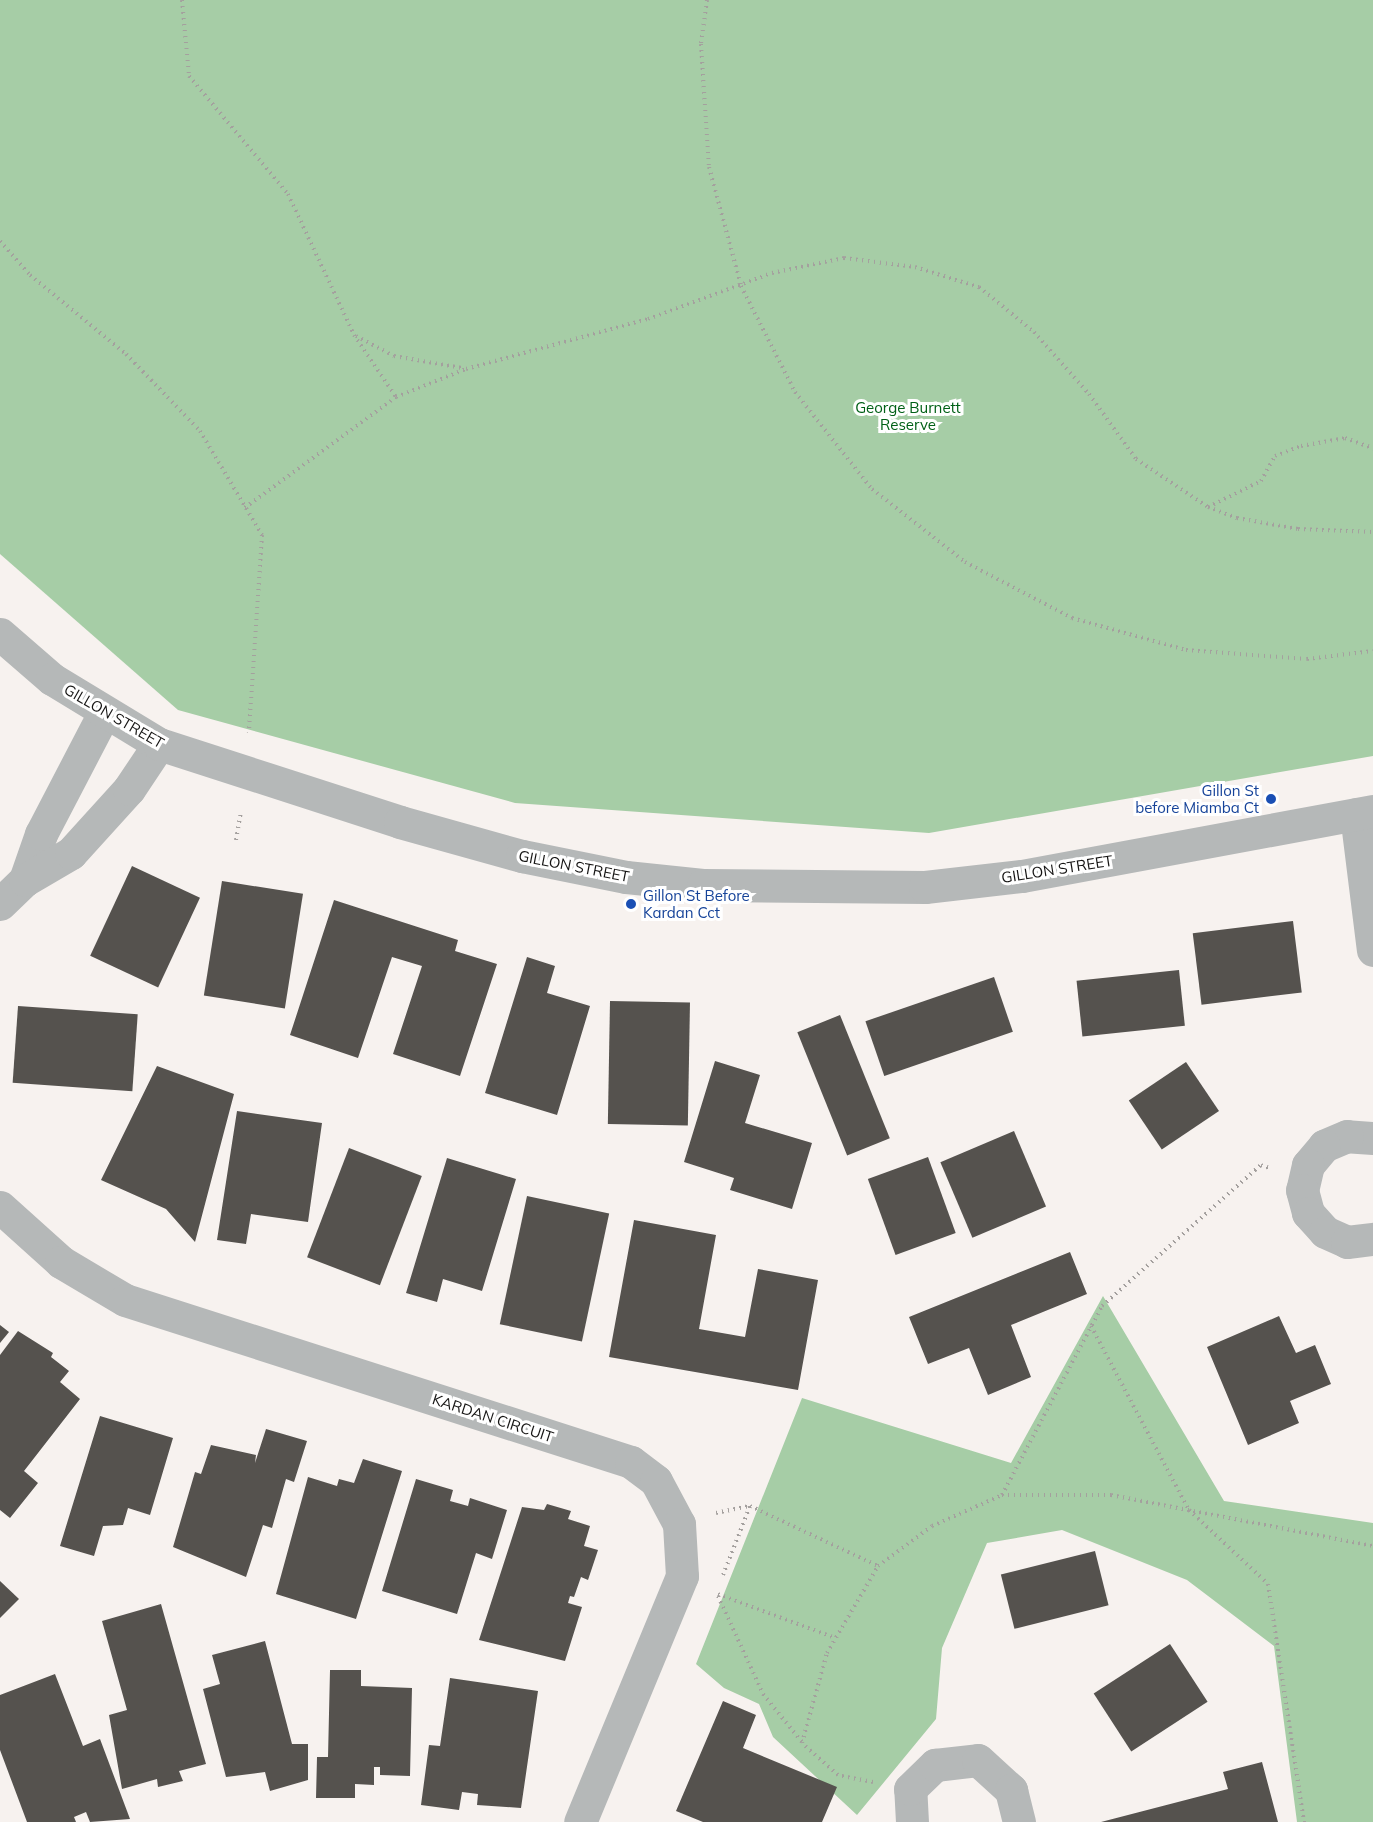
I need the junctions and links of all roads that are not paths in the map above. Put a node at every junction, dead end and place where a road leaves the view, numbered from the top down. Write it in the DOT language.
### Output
graph roads {
  1 [pos="0,634"];
  2 [pos="104,713"];
  3 [pos="159,744"];
  4 [pos="1365,812"];
  5 [pos="25,880"];
  6 [pos="0,904"];
  7 [pos="1373,950"];
  8 [pos="1373,1138"];
  9 [pos="0,1207"];
  10 [pos="1373,1239"];
  11 [pos="580,1822"];
  12 [pos="912,1822"];
  13 [pos="1018,1822"];
  1 -- 2 [label="street, GILLON STREET"];
  2 -- 3 [label="street, GILLON STREET"];
  2 -- 5 [label="street"];
  3 -- 4 [label="street, GILLON STREET"];
  3 -- 5 [label="street"];
  4 -- 7 [label="street"];
  5 -- 6 [label="street"];
  8 -- 10 [label="street"];
  9 -- 11 [label="street, KARDAN CIRCUIT"];
  12 -- 13 [label="street"];
}
